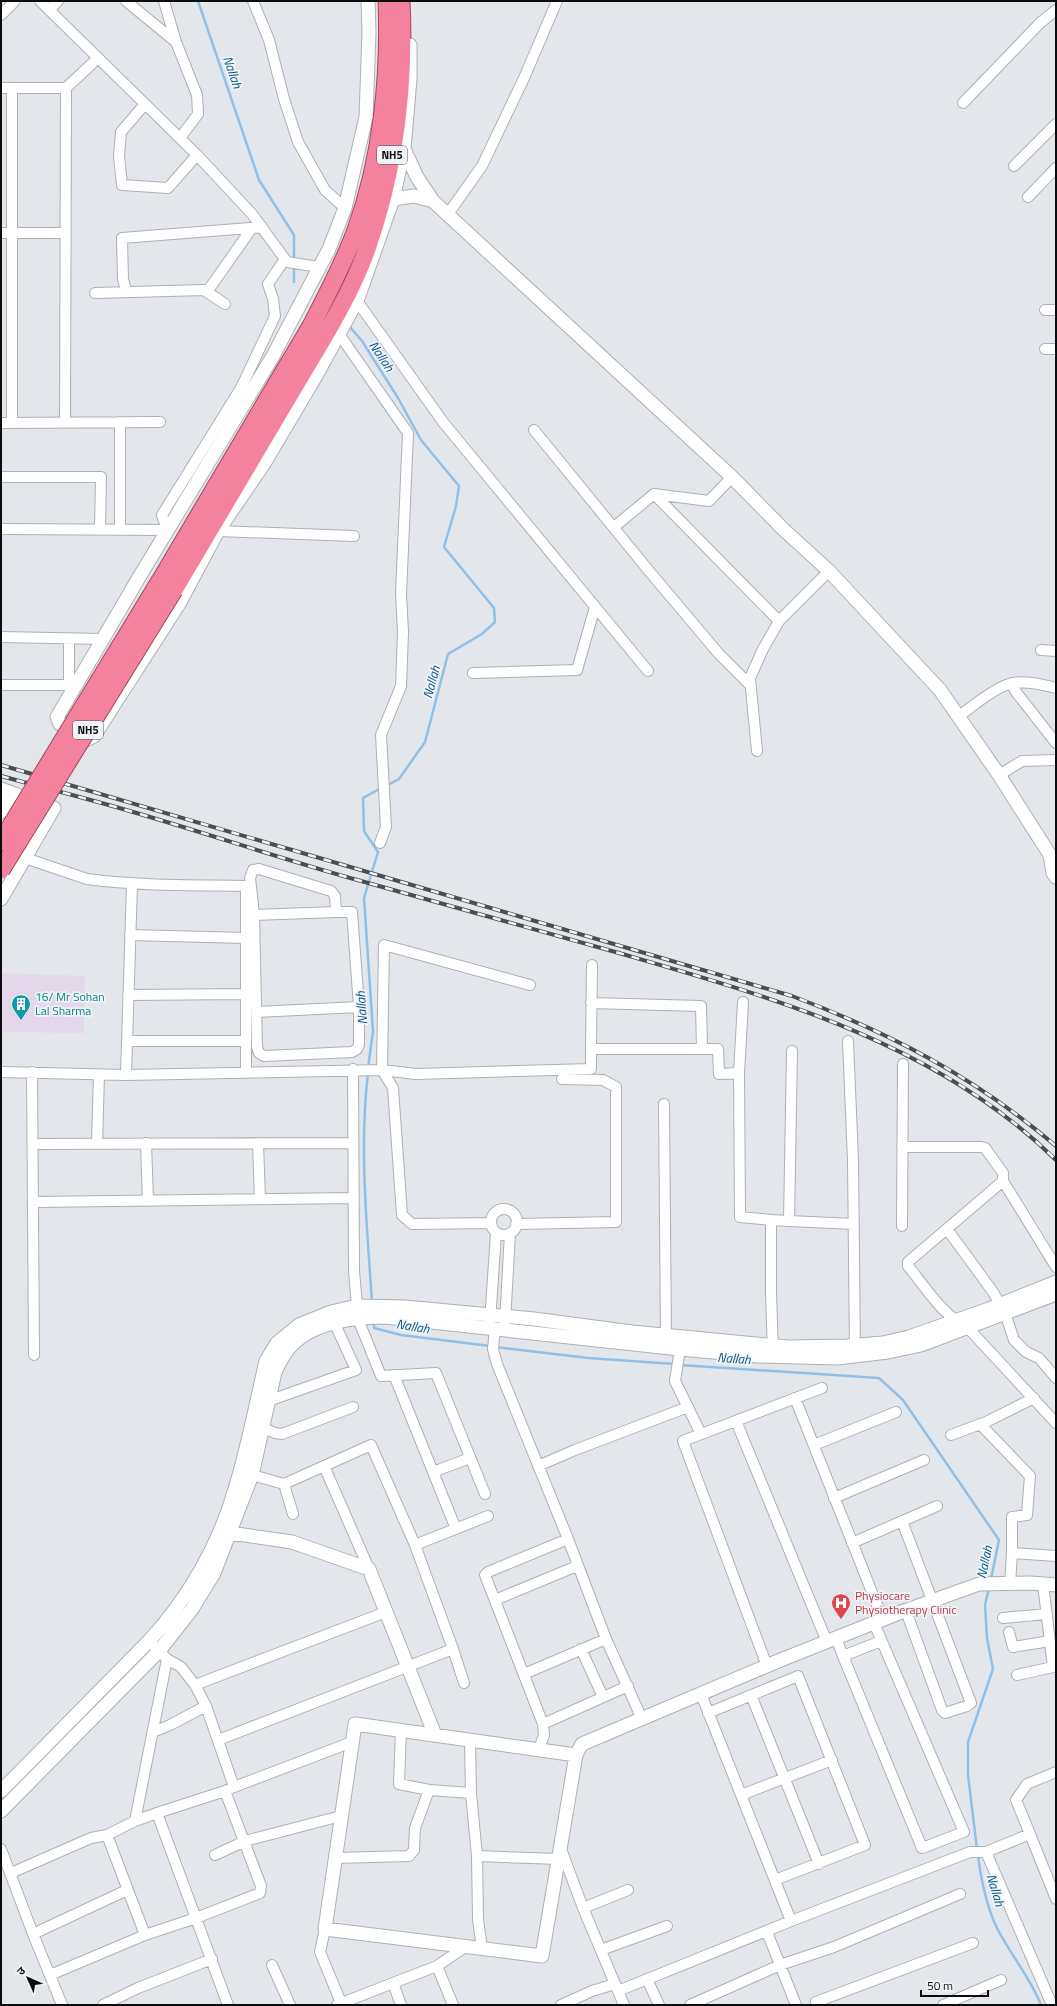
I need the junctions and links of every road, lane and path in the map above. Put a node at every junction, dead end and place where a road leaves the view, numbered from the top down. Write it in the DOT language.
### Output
graph roads {
  1 [pos="15,1"];
  2 [pos="40,1"];
  3 [pos="58,1"];
  4 [pos="126,1"];
  5 [pos="164,1"];
  6 [pos="253,1"];
  7 [pos="368,1"];
  8 [pos="387,1"];
  9 [pos="401,1"];
  10 [pos="409,1"];
  11 [pos="557,1"];
  12 [pos="49,10"];
  13 [pos="1056,10"];
  14 [pos="1,15"];
  15 [pos="176,42"];
  16 [pos="98,58"];
  17 [pos="1,88"];
  18 [pos="12,88"];
  19 [pos="66,88"];
  20 [pos="963,103"];
  21 [pos="144,104"];
  22 [pos="1056,124"];
  23 [pos="180,138"];
  24 [pos="404,148"];
  25 [pos="197,155"];
  26 [pos="1014,166"];
  27 [pos="1056,168"];
  28 [pos="1028,197"];
  29 [pos="393,199"];
  30 [pos="433,201"];
  31 [pos="345,208"];
  32 [pos="448,214"];
  33 [pos="257,228"];
  34 [pos="1,233"];
  35 [pos="12,233"];
  36 [pos="64,233"];
  37 [pos="286,260"];
  38 [pos="313,266"];
  39 [pos="129,292"];
  40 [pos="207,292"];
  41 [pos="95,293"];
  42 [pos="357,301"];
  43 [pos="225,304"];
  44 [pos="1045,310"];
  45 [pos="1056,310"];
  46 [pos="339,334"];
  47 [pos="1056,348"];
  48 [pos="1045,349"];
  49 [pos="246,390"];
  50 [pos="120,422"];
  51 [pos="160,422"];
  52 [pos="1,423"];
  53 [pos="12,423"];
  54 [pos="65,423"];
  55 [pos="534,430"];
  56 [pos="1,477"];
  57 [pos="732,477"];
  58 [pos="654,494"];
  59 [pos="614,527"];
  60 [pos="1,528"];
  61 [pos="100,530"];
  62 [pos="120,530"];
  63 [pos="167,530"];
  64 [pos="218,531"];
  65 [pos="354,536"];
  66 [pos="829,571"];
  67 [pos="137,581"];
  68 [pos="179,604"];
  69 [pos="595,607"];
  70 [pos="779,621"];
  71 [pos="1,637"];
  72 [pos="69,638"];
  73 [pos="103,639"];
  74 [pos="1041,650"];
  75 [pos="1056,651"];
  76 [pos="648,672"];
  77 [pos="473,673"];
  78 [pos="1012,684"];
  79 [pos="1,685"];
  80 [pos="72,685"];
  81 [pos="750,685"];
  82 [pos="1056,688"];
  83 [pos="959,716"];
  84 [pos="1056,743"];
  85 [pos="757,751"];
  86 [pos="1056,760"];
  87 [pos="999,775"];
  88 [pos="7,791"];
  89 [pos="1,812"];
  90 [pos="1,842"];
  91 [pos="380,843"];
  92 [pos="1054,857"];
  93 [pos="25,858"];
  94 [pos="1,870"];
  95 [pos="1056,877"];
  96 [pos="132,884"];
  97 [pos="1,899"];
  98 [pos="336,912"];
  99 [pos="254,915"];
  100 [pos="130,935"];
  101 [pos="246,938"];
  102 [pos="592,965"];
  103 [pos="530,985"];
  104 [pos="246,994"];
  105 [pos="128,995"];
  106 [pos="743,1002"];
  107 [pos="592,1003"];
  108 [pos="359,1007"];
  109 [pos="256,1012"];
  110 [pos="127,1041"];
  111 [pos="245,1041"];
  112 [pos="848,1041"];
  113 [pos="591,1049"];
  114 [pos="702,1049"];
  115 [pos="792,1051"];
  116 [pos="304,1055"];
  117 [pos="903,1064"];
  118 [pos="354,1069"];
  119 [pos="303,1070"];
  120 [pos="382,1070"];
  121 [pos="246,1071"];
  122 [pos="1,1072"];
  123 [pos="32,1072"];
  124 [pos="739,1073"];
  125 [pos="99,1074"];
  126 [pos="126,1074"];
  127 [pos="562,1079"];
  128 [pos="664,1104"];
  129 [pos="146,1143"];
  130 [pos="258,1143"];
  131 [pos="353,1143"];
  132 [pos="32,1144"];
  133 [pos="97,1144"];
  134 [pos="902,1147"];
  135 [pos="1003,1181"];
  136 [pos="354,1198"];
  137 [pos="260,1199"];
  138 [pos="148,1201"];
  139 [pos="33,1202"];
  140 [pos="772,1220"];
  141 [pos="789,1221"];
  142 [pos="491,1223"];
  143 [pos="854,1224"];
  144 [pos="902,1226"];
  145 [pos="513,1228"];
  146 [pos="947,1229"];
  147 [pos="496,1233"];
  148 [pos="1056,1267"];
  149 [pos="1056,1282"];
  150 [pos="1056,1294"];
  151 [pos="1002,1309"];
  152 [pos="368,1312"];
  153 [pos="954,1320"];
  154 [pos="335,1324"];
  155 [pos="497,1325"];
  156 [pos="968,1328"];
  157 [pos="666,1341"];
  158 [pos="680,1349"];
  159 [pos="773,1351"];
  160 [pos="855,1351"];
  161 [pos="34,1355"];
  162 [pos="394,1375"];
  163 [pos="1056,1378"];
  164 [pos="822,1388"];
  165 [pos="795,1398"];
  166 [pos="1034,1398"];
  167 [pos="268,1402"];
  168 [pos="353,1407"];
  169 [pos="688,1407"];
  170 [pos="896,1412"];
  171 [pos="736,1421"];
  172 [pos="1056,1423"];
  173 [pos="980,1424"];
  174 [pos="263,1428"];
  175 [pos="701,1434"];
  176 [pos="951,1435"];
  177 [pos="814,1445"];
  178 [pos="470,1458"];
  179 [pos="924,1460"];
  180 [pos="324,1466"];
  181 [pos="538,1466"];
  182 [pos="433,1472"];
  183 [pos="252,1475"];
  184 [pos="284,1484"];
  185 [pos="485,1494"];
  186 [pos="834,1498"];
  187 [pos="937,1506"];
  188 [pos="293,1514"];
  189 [pos="488,1516"];
  190 [pos="902,1521"];
  191 [pos="456,1529"];
  192 [pos="225,1532"];
  193 [pos="568,1539"];
  194 [pos="852,1543"];
  195 [pos="415,1546"];
  196 [pos="1012,1553"];
  197 [pos="1056,1556"];
  198 [pos="577,1566"];
  199 [pos="369,1569"];
  200 [pos="1004,1584"];
  201 [pos="1050,1584"];
  202 [pos="495,1600"];
  203 [pos="933,1600"];
  204 [pos="906,1611"];
  205 [pos="386,1612"];
  206 [pos="1047,1614"];
  207 [pos="1003,1618"];
  208 [pos="878,1621"];
  209 [pos="1009,1632"];
  210 [pos="606,1639"];
  211 [pos="831,1640"];
  212 [pos="881,1641"];
  213 [pos="1050,1641"];
  214 [pos="148,1642"];
  215 [pos="452,1649"];
  216 [pos="581,1649"];
  217 [pos="163,1655"];
  218 [pos="843,1656"];
  219 [pos="409,1666"];
  220 [pos="768,1666"];
  221 [pos="524,1674"];
  222 [pos="1017,1675"];
  223 [pos="464,1683"];
  224 [pos="194,1685"];
  225 [pos="628,1686"];
  226 [pos="701,1694"];
  227 [pos="751,1695"];
  228 [pos="603,1697"];
  229 [pos="206,1706"];
  230 [pos="708,1713"];
  231 [pos="642,1719"];
  232 [pos="543,1724"];
  233 [pos="401,1730"];
  234 [pos="153,1732"];
  235 [pos="434,1735"];
  236 [pos="218,1740"];
  237 [pos="470,1740"];
  238 [pos="352,1742"];
  239 [pos="539,1750"];
  240 [pos="576,1754"];
  241 [pos="832,1760"];
  242 [pos="28,1764"];
  243 [pos="1056,1772"];
  244 [pos="38,1774"];
  245 [pos="785,1778"];
  246 [pos="230,1789"];
  247 [pos="429,1790"];
  248 [pos="1,1791"];
  249 [pos="471,1793"];
  250 [pos="741,1795"];
  251 [pos="1,1811"];
  252 [pos="157,1813"];
  253 [pos="341,1816"];
  254 [pos="135,1821"];
  255 [pos="1030,1834"];
  256 [pos="107,1835"];
  257 [pos="245,1841"];
  258 [pos="1,1849"];
  259 [pos="986,1852"];
  260 [pos="560,1854"];
  261 [pos="215,1855"];
  262 [pos="477,1856"];
  263 [pos="335,1858"];
  264 [pos="819,1864"];
  265 [pos="11,1873"];
  266 [pos="775,1880"];
  267 [pos="127,1890"];
  268 [pos="628,1890"];
  269 [pos="960,1894"];
  270 [pos="1056,1899"];
  271 [pos="583,1908"];
  272 [pos="196,1918"];
  273 [pos="791,1921"];
  274 [pos="667,1926"];
  275 [pos="325,1929"];
  276 [pos="767,1932"];
  277 [pos="33,1934"];
  278 [pos="145,1935"];
  279 [pos="973,1943"];
  280 [pos="465,1947"];
  281 [pos="482,1949"];
  282 [pos="601,1950"];
  283 [pos="212,1959"];
  284 [pos="272,1965"];
  285 [pos="780,1965"];
  286 [pos="437,1966"];
  287 [pos="50,1975"];
  288 [pos="647,1979"];
  289 [pos="1000,1980"];
  290 [pos="393,1984"];
  291 [pos="615,1985"];
  292 [pos="582,2001"];
  293 [pos="340,2004"];
  294 [pos="814,2004"];
  295 [pos="62,2005"];
  296 [pos="103,2005"];
  297 [pos="228,2005"];
  298 [pos="290,2005"];
  299 [pos="401,2005"];
  300 [pos="453,2005"];
  301 [pos="562,2005"];
  302 [pos="624,2005"];
  303 [pos="659,2005"];
  304 [pos="690,2005"];
  305 [pos="796,2005"];
  306 [pos="943,2005"];
  307 [pos="1052,2005"];
  1 -- 14 [label="street"];
  2 -- 12 [label="street"];
  3 -- 12 [label="street"];
  4 -- 15 [label="street"];
  5 -- 15 [label="street"];
  6 -- 31 [label="street"];
  7 -- 31 [label="street"];
  8 -- 90 [label="highway, NH5, bridge"];
  9 -- 94 [label="highway, NH5, bridge"];
  10 -- 24 [label="street"];
  11 -- 32 [label="street"];
  12 -- 16 [label="street"];
  13 -- 20 [label="street"];
  15 -- 23 [label="street"];
  16 -- 19 [label="street"];
  16 -- 21 [label="street"];
  17 -- 18 [label="street"];
  18 -- 19 [label="street"];
  18 -- 35 [label="street"];
  19 -- 36 [label="street"];
  21 -- 23 [label="street"];
  21 -- 25 [label="street"];
  22 -- 26 [label="street"];
  23 -- 25 [label="street"];
  24 -- 29 [label="street"];
  24 -- 30 [label="street"];
  25 -- 33 [label="street"];
  27 -- 28 [label="street"];
  29 -- 30 [label="street"];
  29 -- 42 [label="street"];
  30 -- 32 [label="street"];
  31 -- 38 [label="street"];
  32 -- 57 [label="street"];
  33 -- 37 [label="street"];
  33 -- 39 [label="street"];
  33 -- 40 [label="street"];
  34 -- 35 [label="street"];
  35 -- 36 [label="street"];
  35 -- 53 [label="street"];
  36 -- 54 [label="street"];
  37 -- 38 [label="street"];
  37 -- 49 [label="street"];
  38 -- 49 [label="street"];
  39 -- 40 [label="street"];
  39 -- 41 [label="street"];
  40 -- 43 [label="street"];
  42 -- 46 [label="street"];
  42 -- 69 [label="street"];
  44 -- 45 [label="street"];
  46 -- 64 [label="street"];
  46 -- 91 [label="street"];
  47 -- 48 [label="street"];
  49 -- 63 [label="street"];
  50 -- 51 [label="street"];
  50 -- 54 [label="street"];
  50 -- 62 [label="street"];
  52 -- 53 [label="street"];
  53 -- 54 [label="street"];
  55 -- 59 [label="street"];
  56 -- 61 [label="street"];
  57 -- 58 [label="street"];
  57 -- 66 [label="street"];
  58 -- 59 [label="street"];
  58 -- 70 [label="street"];
  59 -- 81 [label="street"];
  60 -- 61 [label="street"];
  61 -- 62 [label="street"];
  62 -- 63 [label="street"];
  63 -- 67 [label="street"];
  64 -- 65 [label="street"];
  64 -- 68 [label="street"];
  66 -- 70 [label="street"];
  66 -- 83 [label="street"];
  67 -- 68 [label="street"];
  67 -- 73 [label="street"];
  67 -- 80 [label="street"];
  68 -- 80 [label="street"];
  69 -- 76 [label="street"];
  69 -- 77 [label="street"];
  70 -- 81 [label="street"];
  71 -- 72 [label="street"];
  72 -- 73 [label="street"];
  72 -- 80 [label="street"];
  74 -- 75 [label="street"];
  78 -- 82 [label="street"];
  78 -- 83 [label="street"];
  78 -- 84 [label="street"];
  79 -- 80 [label="street"];
  81 -- 85 [label="street"];
  83 -- 87 [label="street"];
  86 -- 87 [label="street"];
  87 -- 92 [label="street"];
  88 -- 89 [label="street"];
  88 -- 93 [label="street"];
  92 -- 95 [label="street"];
  93 -- 96 [label="street"];
  93 -- 97 [label="street"];
  96 -- 100 [label="street"];
  96 -- 101 [label="street"];
  98 -- 99 [label="street"];
  98 -- 99 [label="street"];
  98 -- 108 [label="street"];
  99 -- 109 [label="street"];
  100 -- 101 [label="street"];
  100 -- 105 [label="street"];
  101 -- 104 [label="street"];
  102 -- 107 [label="street"];
  103 -- 120 [label="street"];
  104 -- 105 [label="street"];
  104 -- 111 [label="street"];
  105 -- 110 [label="street"];
  106 -- 124 [label="street"];
  107 -- 113 [label="street"];
  107 -- 114 [label="street"];
  108 -- 109 [label="street"];
  108 -- 116 [label="street"];
  109 -- 116 [label="street"];
  110 -- 111 [label="street"];
  110 -- 126 [label="street"];
  111 -- 121 [label="street"];
  112 -- 143 [label="street"];
  113 -- 114 [label="street"];
  113 -- 120 [label="street"];
  114 -- 124 [label="street"];
  115 -- 141 [label="street"];
  116 -- 119 [label="street"];
  117 -- 134 [label="street"];
  118 -- 119 [label="street"];
  118 -- 120 [label="street"];
  118 -- 131 [label="street"];
  119 -- 121 [label="street"];
  120 -- 142 [label="street"];
  121 -- 126 [label="street"];
  122 -- 123 [label="street"];
  123 -- 125 [label="street"];
  123 -- 132 [label="street"];
  124 -- 140 [label="street"];
  125 -- 126 [label="street"];
  125 -- 133 [label="street"];
  127 -- 145 [label="street"];
  128 -- 157 [label="street"];
  129 -- 130 [label="street"];
  129 -- 133 [label="street"];
  129 -- 138 [label="street"];
  130 -- 131 [label="street"];
  130 -- 137 [label="street"];
  131 -- 136 [label="street"];
  132 -- 133 [label="street"];
  132 -- 139 [label="street"];
  134 -- 135 [label="street"];
  134 -- 144 [label="street"];
  135 -- 146 [label="street"];
  135 -- 148 [label="street"];
  136 -- 137 [label="street"];
  136 -- 152 [label="street"];
  137 -- 138 [label="street"];
  138 -- 139 [label="street"];
  139 -- 161 [label="street"];
  140 -- 141 [label="street"];
  140 -- 159 [label="street"];
  141 -- 143 [label="street"];
  142 -- 145 [label="street"];
  142 -- 147 [label="street"];
  143 -- 160 [label="street"];
  145 -- 147 [label="street"];
  145 -- 155 [label="street"];
  146 -- 151 [label="street"];
  146 -- 153 [label="street"];
  147 -- 155 [label="street"];
  149 -- 151 [label="street"];
  150 -- 151 [label="street"];
  151 -- 153 [label="street"];
  151 -- 156 [label="street"];
  151 -- 163 [label="street"];
  152 -- 154 [label="street"];
  152 -- 155 [label="street"];
  152 -- 162 [label="street"];
  152 -- 192 [label="street"];
  153 -- 156 [label="street"];
  153 -- 160 [label="street"];
  154 -- 167 [label="street"];
  154 -- 167 [label="street"];
  155 -- 157 [label="street"];
  155 -- 181 [label="street"];
  156 -- 160 [label="street"];
  156 -- 166 [label="street"];
  157 -- 158 [label="street"];
  157 -- 159 [label="street"];
  158 -- 159 [label="street"];
  158 -- 169 [label="street"];
  159 -- 160 [label="street"];
  162 -- 178 [label="street"];
  162 -- 182 [label="street"];
  164 -- 165 [label="street"];
  165 -- 171 [label="street"];
  165 -- 177 [label="street"];
  166 -- 172 [label="street"];
  166 -- 173 [label="street"];
  167 -- 174 [label="street"];
  168 -- 174 [label="street"];
  169 -- 175 [label="street"];
  169 -- 181 [label="street"];
  170 -- 177 [label="street"];
  171 -- 175 [label="street"];
  171 -- 211 [label="street"];
  173 -- 176 [label="street"];
  173 -- 196 [label="street"];
  174 -- 183 [label="street"];
  175 -- 220 [label="street"];
  177 -- 186 [label="street"];
  178 -- 182 [label="street"];
  178 -- 185 [label="street"];
  179 -- 186 [label="street"];
  180 -- 184 [label="street"];
  180 -- 195 [label="street"];
  180 -- 199 [label="street"];
  181 -- 193 [label="street"];
  182 -- 191 [label="street"];
  183 -- 184 [label="street"];
  183 -- 192 [label="street"];
  184 -- 188 [label="street"];
  186 -- 194 [label="street"];
  187 -- 190 [label="street"];
  189 -- 191 [label="street"];
  190 -- 194 [label="street"];
  190 -- 203 [label="street"];
  191 -- 195 [label="street"];
  192 -- 199 [label="street"];
  192 -- 214 [label="street"];
  192 -- 217 [label="street"];
  193 -- 198 [label="street"];
  193 -- 202 [label="street"];
  194 -- 208 [label="street"];
  195 -- 215 [label="street"];
  196 -- 197 [label="street"];
  196 -- 200 [label="street"];
  198 -- 202 [label="street"];
  198 -- 210 [label="street"];
  199 -- 205 [label="street"];
  200 -- 201 [label="street"];
  200 -- 203 [label="street"];
  201 -- 206 [label="street"];
  202 -- 221 [label="street"];
  203 -- 204 [label="street"];
  203 -- 204 [label="street"];
  204 -- 208 [label="street"];
  205 -- 219 [label="street"];
  205 -- 224 [label="street"];
  206 -- 207 [label="street"];
  206 -- 213 [label="street"];
  208 -- 211 [label="street"];
  208 -- 212 [label="street"];
  209 -- 213 [label="street"];
  210 -- 216 [label="street"];
  210 -- 225 [label="street"];
  211 -- 218 [label="street"];
  211 -- 220 [label="street"];
  212 -- 218 [label="street"];
  212 -- 218 [label="street"];
  213 -- 222 [label="street"];
  214 -- 217 [label="street"];
  214 -- 242 [label="street"];
  215 -- 219 [label="street"];
  215 -- 223 [label="street"];
  216 -- 221 [label="street"];
  216 -- 228 [label="street"];
  217 -- 224 [label="street"];
  217 -- 234 [label="street"];
  217 -- 244 [label="street"];
  219 -- 235 [label="street"];
  219 -- 236 [label="street"];
  220 -- 226 [label="street"];
  221 -- 232 [label="street"];
  224 -- 229 [label="street"];
  225 -- 228 [label="street"];
  225 -- 231 [label="street"];
  226 -- 230 [label="street"];
  226 -- 231 [label="street"];
  227 -- 230 [label="street"];
  227 -- 241 [label="street"];
  227 -- 245 [label="street"];
  228 -- 232 [label="street"];
  229 -- 234 [label="street"];
  229 -- 236 [label="street"];
  230 -- 250 [label="street"];
  231 -- 240 [label="street"];
  232 -- 239 [label="street"];
  233 -- 235 [label="street"];
  233 -- 238 [label="street"];
  233 -- 247 [label="street"];
  234 -- 254 [label="street"];
  235 -- 237 [label="street"];
  236 -- 246 [label="street"];
  237 -- 239 [label="street"];
  237 -- 249 [label="street"];
  238 -- 246 [label="street"];
  238 -- 253 [label="street"];
  239 -- 240 [label="street"];
  240 -- 260 [label="street"];
  241 -- 245 [label="street"];
  241 -- 264 [label="street"];
  242 -- 244 [label="street"];
  242 -- 248 [label="street"];
  243 -- 255 [label="street"];
  244 -- 251 [label="street"];
  245 -- 250 [label="street"];
  245 -- 264 [label="street"];
  246 -- 252 [label="street"];
  246 -- 257 [label="street"];
  247 -- 249 [label="street"];
  247 -- 263 [label="street"];
  249 -- 262 [label="street"];
  250 -- 266 [label="street"];
  252 -- 254 [label="street"];
  252 -- 272 [label="street"];
  253 -- 257 [label="street"];
  253 -- 263 [label="street"];
  254 -- 256 [label="street"];
  255 -- 259 [label="street"];
  255 -- 270 [label="street"];
  256 -- 265 [label="street"];
  256 -- 267 [label="street"];
  257 -- 261 [label="street"];
  257 -- 272 [label="street"];
  258 -- 265 [label="street"];
  259 -- 273 [label="street"];
  259 -- 307 [label="street"];
  260 -- 262 [label="street"];
  260 -- 271 [label="street"];
  260 -- 281 [label="street"];
  262 -- 281 [label="street"];
  263 -- 275 [label="street"];
  264 -- 266 [label="street"];
  265 -- 277 [label="street"];
  266 -- 273 [label="street"];
  267 -- 277 [label="street"];
  267 -- 278 [label="street"];
  268 -- 271 [label="street"];
  269 -- 285 [label="street"];
  271 -- 282 [label="street"];
  272 -- 278 [label="street"];
  272 -- 283 [label="street"];
  273 -- 276 [label="street"];
  274 -- 282 [label="street"];
  275 -- 280 [label="street"];
  275 -- 293 [label="street"];
  276 -- 285 [label="street"];
  276 -- 288 [label="street"];
  277 -- 287 [label="street"];
  278 -- 287 [label="street"];
  279 -- 294 [label="street"];
  280 -- 281 [label="street"];
  280 -- 286 [label="street"];
  282 -- 291 [label="street"];
  283 -- 296 [label="street"];
  283 -- 297 [label="street"];
  284 -- 298 [label="street"];
  285 -- 304 [label="street"];
  285 -- 305 [label="street"];
  286 -- 290 [label="street"];
  286 -- 300 [label="street"];
  287 -- 295 [label="street"];
  288 -- 291 [label="street"];
  288 -- 303 [label="street"];
  289 -- 306 [label="street"];
  290 -- 293 [label="street"];
  290 -- 299 [label="street"];
  291 -- 292 [label="street"];
  291 -- 302 [label="street"];
  292 -- 301 [label="street"];
}
